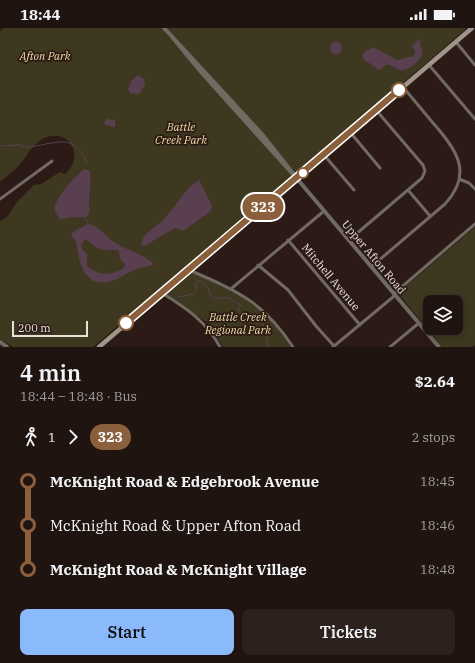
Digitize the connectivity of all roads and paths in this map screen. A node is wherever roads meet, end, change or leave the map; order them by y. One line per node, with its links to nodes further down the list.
1 (164, 28): 13 (street, Upper Afton Road)
2 (472, 28): 3 (main road)
3 (456, 42): 4 (main road); 5 (street)
4 (429, 65): 6 (main road); 8 (street)
5 (475, 65)
6 (403, 87): 7 (main road); 14 (street)
7 (376, 110): 9 (main road); 17 (street)
8 (475, 119)
9 (350, 132): 10 (main road); 12 (street)
10 (324, 155): 13 (main road); 16 (street)
11 (52, 161): 18 (street)
12 (380, 168)
13 (296, 178): 19 (street, Upper Afton Road); 26 (main road)
14 (459, 180): 15 (street); 20 (street)
15 (475, 189)
16 (354, 190)
17 (408, 190): 20 (street); 23 (street)
18 (0, 199)
19 (324, 211): 22 (street); 23 (street, Upper Afton Road)
20 (430, 216): 25 (street)
21 (475, 224): 29 (street)
22 (288, 240): 24 (street); 31 (street, Mitchell Avenue)
23 (349, 240): 25 (street, Upper Afton Road)
24 (258, 265): 27 (street); 39 (street)
25 (371, 267): 29 (street, Upper Afton Road)
26 (189, 270): 27 (street); 28 (main road)
27 (232, 288): 38 (street)
28 (162, 293): 32 (main road); 37 (street)
29 (395, 294): 30 (street, Upper Afton Road); 31 (street)
30 (419, 323): 40 (street); 41 (street, Upper Afton Road)
31 (360, 325): 39 (street)
32 (112, 335): 35 (main road); 36 (main road)
33 (0, 342): 34 (street)
34 (7, 347)
35 (96, 347)
36 (99, 347)
37 (220, 347)
38 (293, 347)
39 (334, 347)
40 (390, 347)
41 (439, 347)

